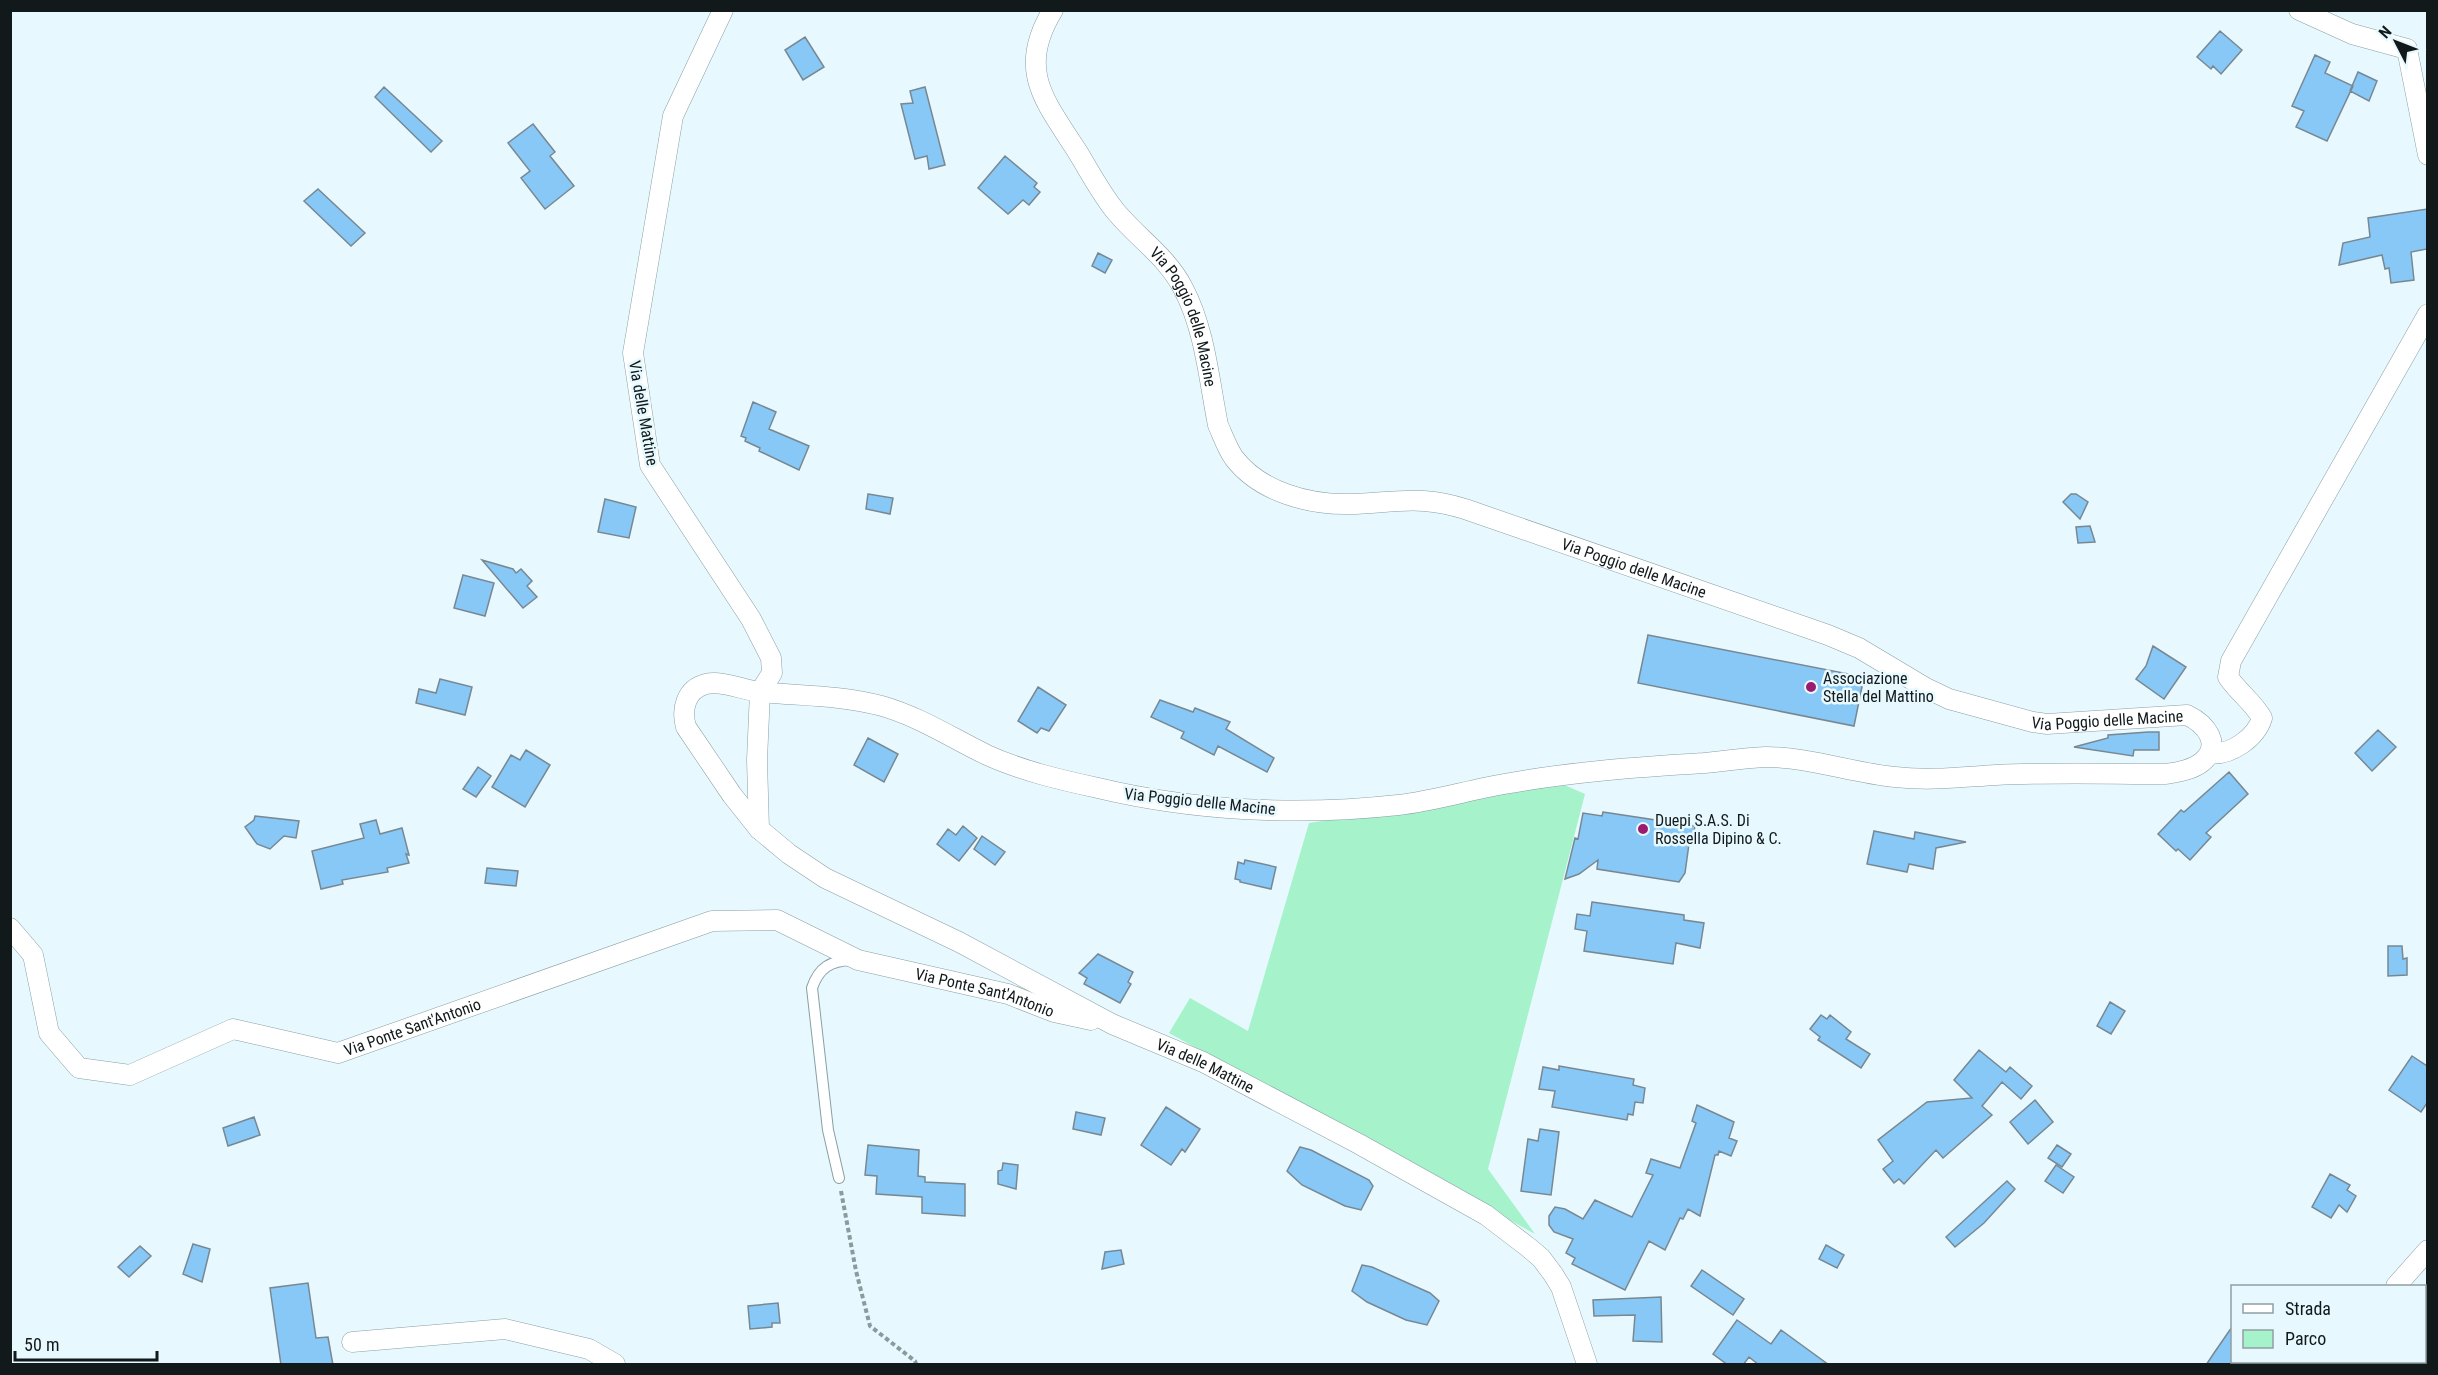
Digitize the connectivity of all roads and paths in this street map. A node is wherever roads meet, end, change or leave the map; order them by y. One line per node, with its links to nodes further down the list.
1 (723, 10): 6 (street, Via delle Mattine)
2 (1053, 10): 7 (street, Via Poggio delle Macine)
3 (2299, 10): 4 (street)
4 (2427, 155)
5 (2427, 315): 7 (street)
6 (757, 691): 7 (street, Via Poggio delle Macine); 8 (street, Via delle Mattine); 8 (street, Via delle Mattine)
7 (2210, 753)
8 (759, 829): 11 (street, Via delle Mattine)
9 (10, 928): 10 (street, Via Ponte Sant'Antonio)
10 (858, 960): 11 (street, Via Ponte Sant'Antonio); 12 (lane, Via Ponte Sant'Antonio)
11 (1112, 1024): 18 (street, Via delle Mattine)
12 (839, 1178): 17 (path)
13 (2427, 1250): 14 (street)
14 (2398, 1285)
15 (352, 1342): 16 (street)
16 (615, 1365)
17 (916, 1365)
18 (1587, 1365)

